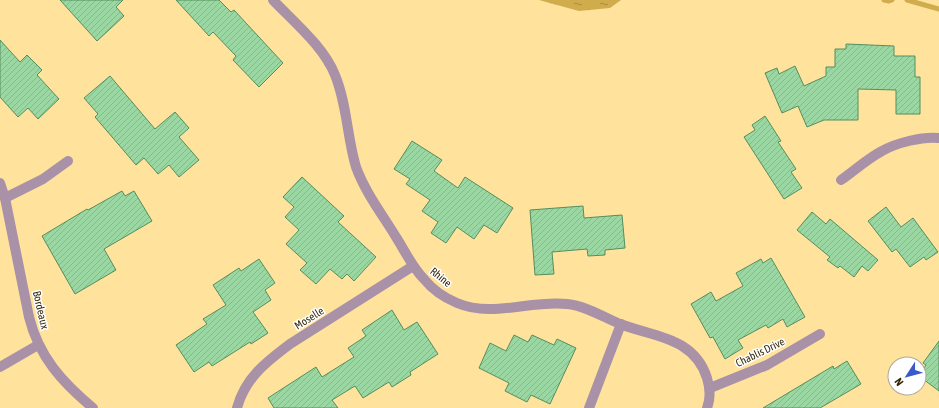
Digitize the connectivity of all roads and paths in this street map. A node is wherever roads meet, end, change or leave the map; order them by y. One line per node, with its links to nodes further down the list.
1 (273, 0): 7 (street, Rhine)
2 (939, 138): 4 (street)
3 (68, 161): 6 (street)
4 (841, 180)
5 (0, 183): 6 (street, Bordeaux)
6 (5, 198): 10 (street, Bordeaux)
7 (414, 266): 8 (street, Rhine); 14 (street, Moselle)
8 (622, 324): 12 (street, Rhine); 15 (street)
9 (820, 334): 12 (street, Chablis Drive)
10 (38, 345): 11 (street); 13 (street, Bordeaux)
11 (0, 367)
12 (710, 388): 16 (street, Rhine)
13 (93, 408)
14 (237, 408)
15 (589, 408)
16 (707, 408)

